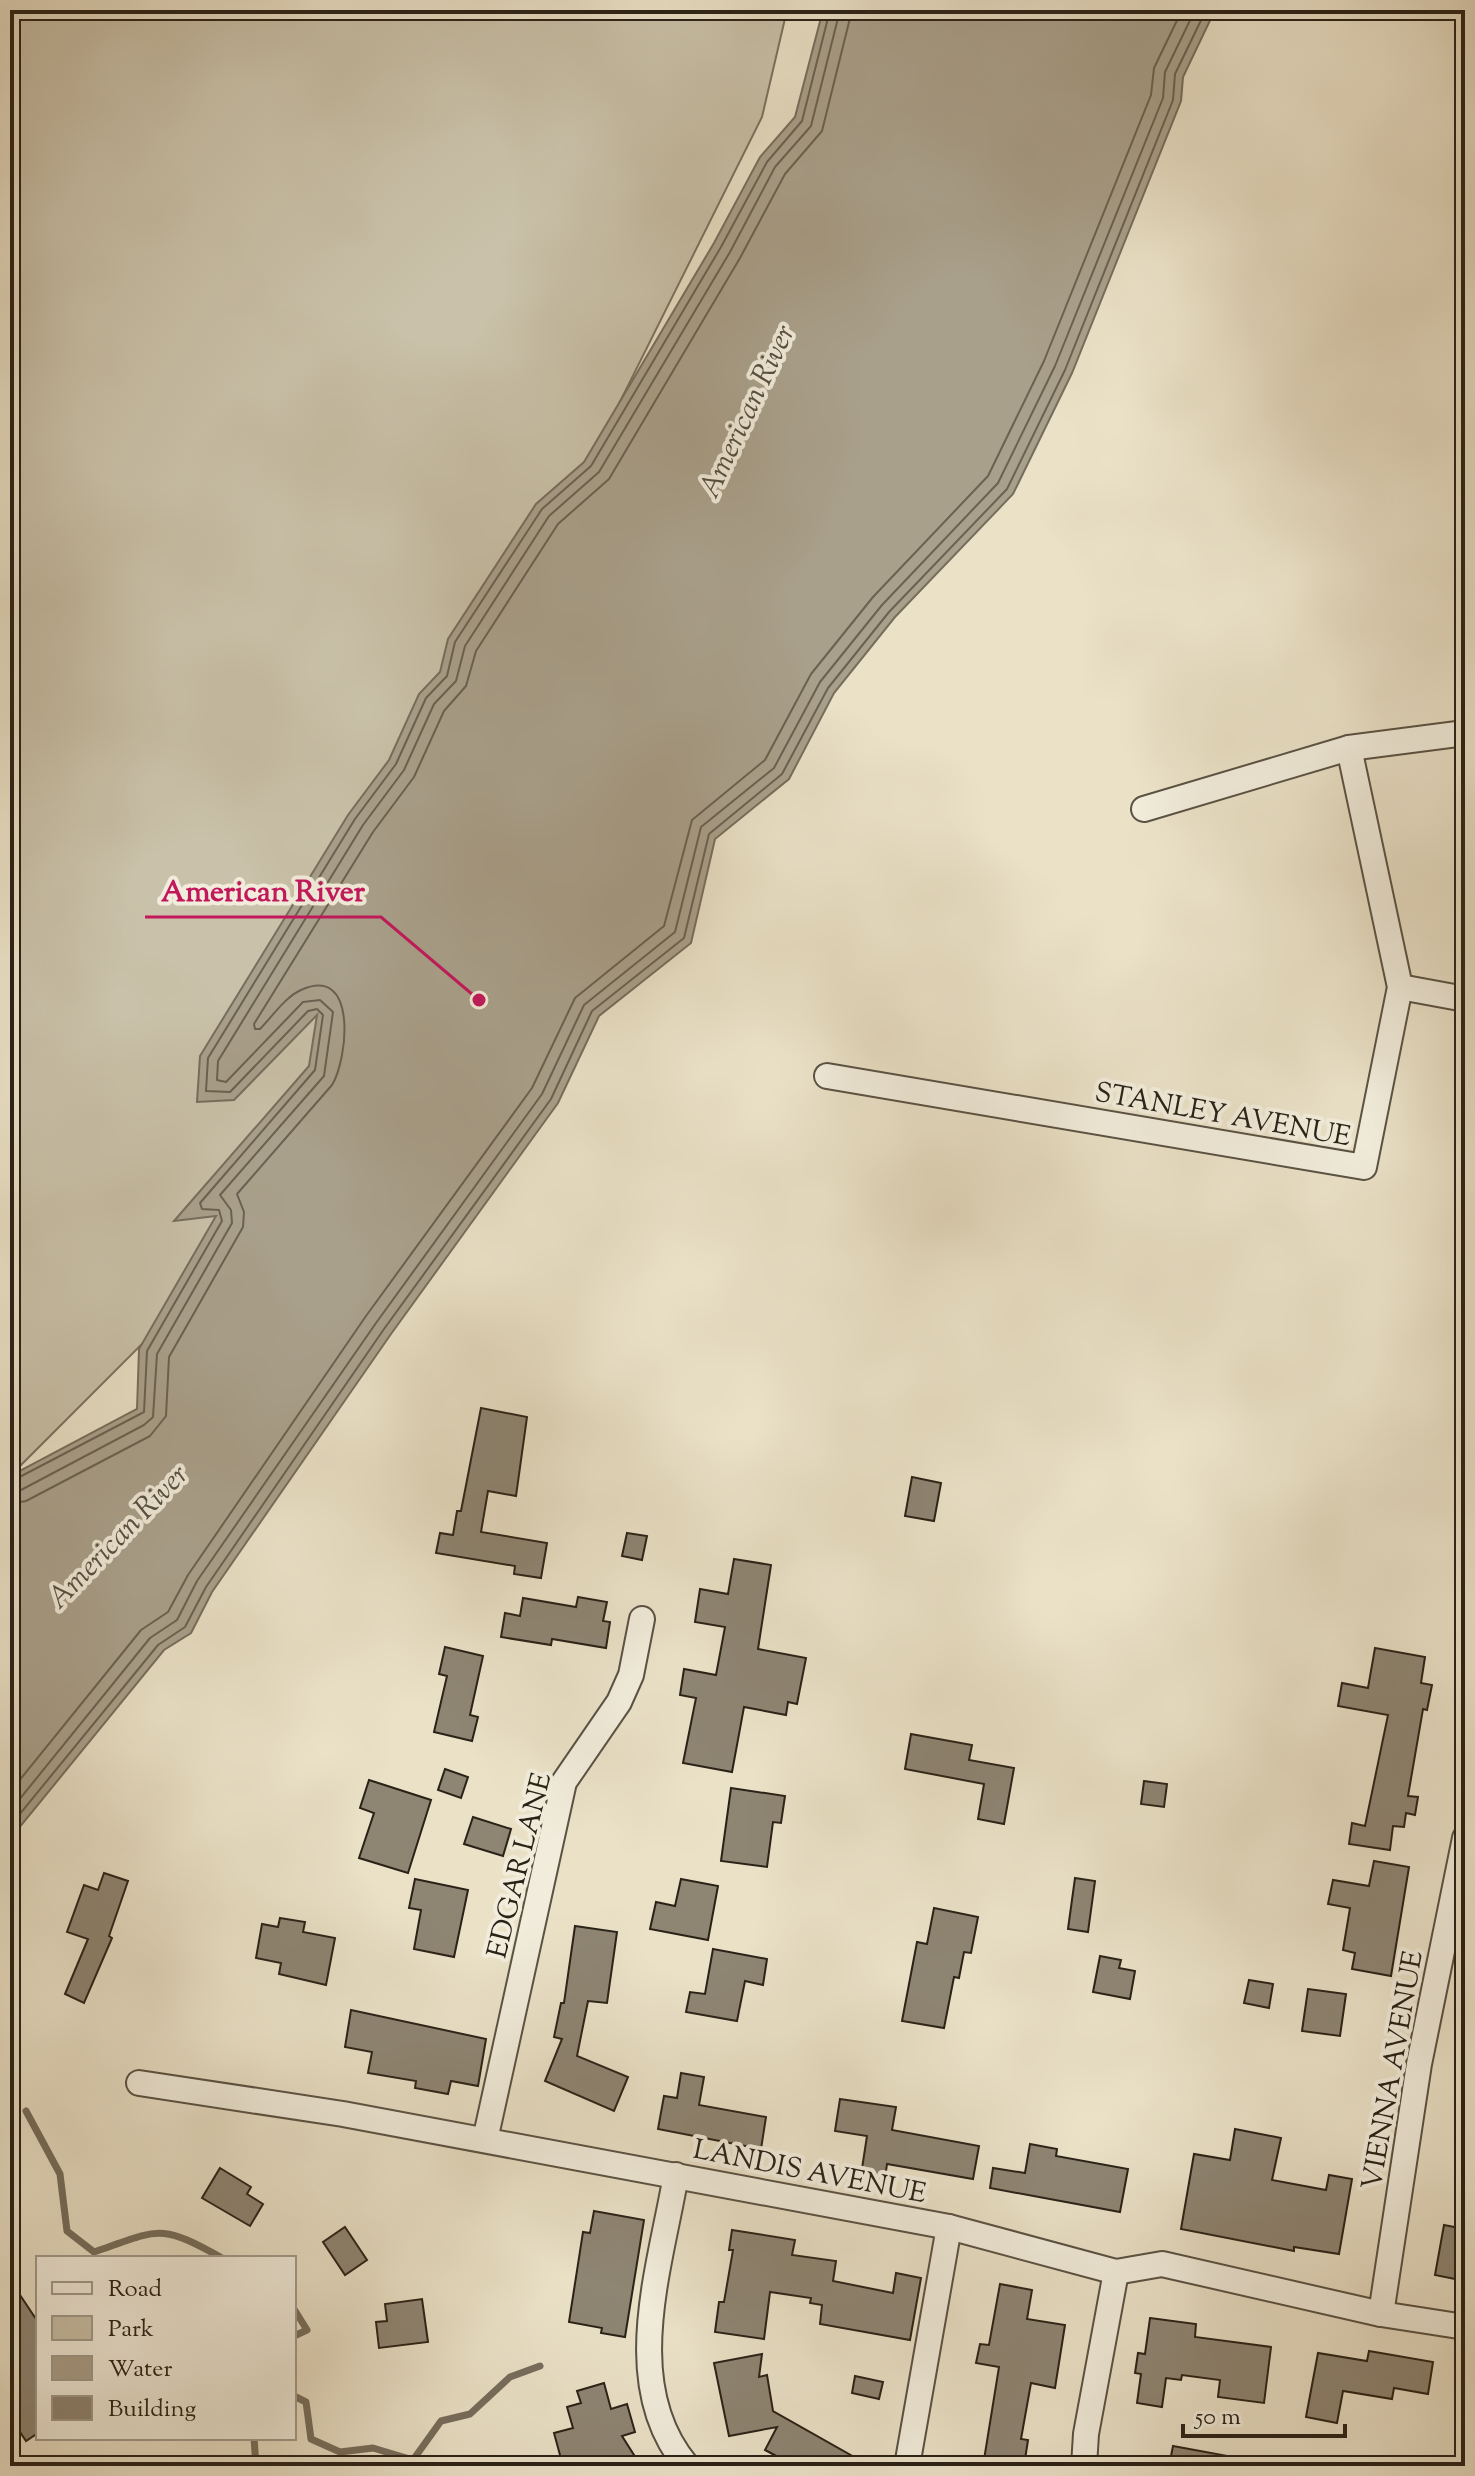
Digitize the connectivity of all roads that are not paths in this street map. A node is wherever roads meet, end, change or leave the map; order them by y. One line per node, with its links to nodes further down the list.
1 (1465, 733): 2 (street)
2 (1349, 748): 3 (street); 4 (street)
3 (1144, 809)
4 (1400, 987): 5 (street); 6 (street, STANLEY AVENUE)
5 (1465, 999)
6 (827, 1076)
7 (642, 1619): 10 (street, EDGAR LANE)
8 (1465, 1838): 14 (street, VIENNA AVENUE)
9 (139, 2083): 10 (street, LANDIS AVENUE)
10 (485, 2140): 11 (street, LANDIS AVENUE)
11 (676, 2175): 12 (street, LANDIS AVENUE); 16 (street)
12 (949, 2227): 13 (street, LANDIS AVENUE); 17 (street)
13 (1116, 2272): 14 (street, LANDIS AVENUE); 18 (street)
14 (1381, 2314): 15 (street, LANDIS AVENUE)
15 (1465, 2327)
16 (687, 2466)
17 (907, 2466)
18 (1084, 2466)

